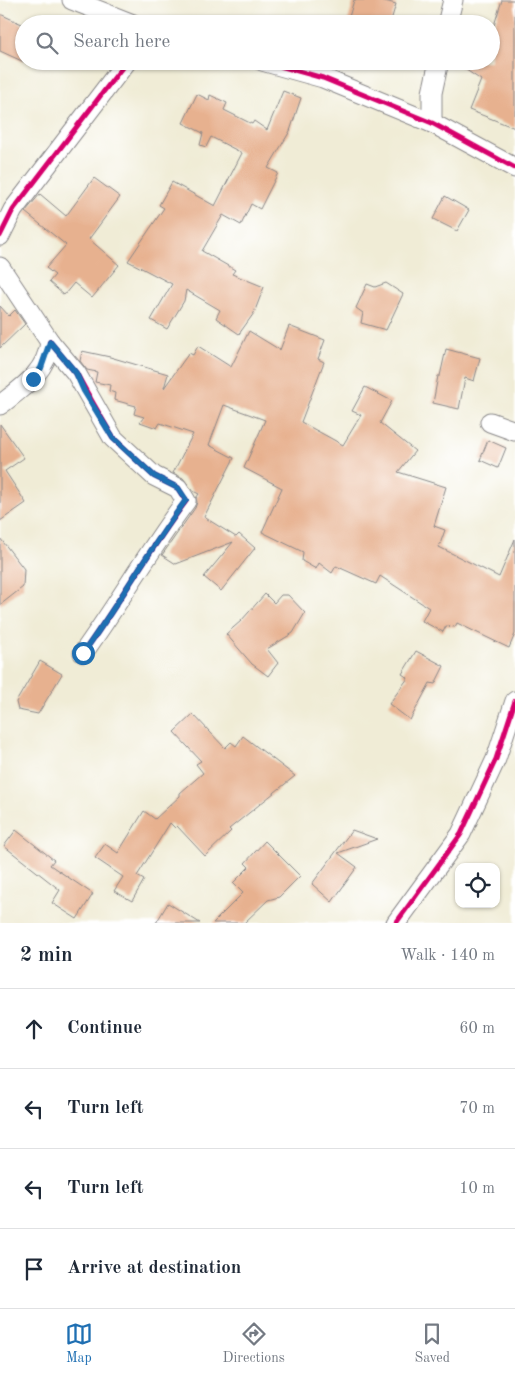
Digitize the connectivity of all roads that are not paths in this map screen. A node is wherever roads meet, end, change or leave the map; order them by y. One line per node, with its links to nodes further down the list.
1 (72, 0): 3 (street)
2 (453, 0): 4 (street)
3 (110, 15)
4 (449, 15)
5 (120, 70): 10 (street)
6 (295, 70): 8 (street)
7 (437, 70): 8 (street)
8 (432, 123): 9 (street)
9 (515, 168)
10 (6, 209): 11 (street)
11 (0, 236)
12 (0, 267): 13 (street)
13 (50, 342): 14 (street); 17 (street)
14 (0, 405)
15 (490, 422): 16 (street)
16 (515, 431)
17 (83, 653)
18 (515, 701): 19 (street)
19 (396, 923)

